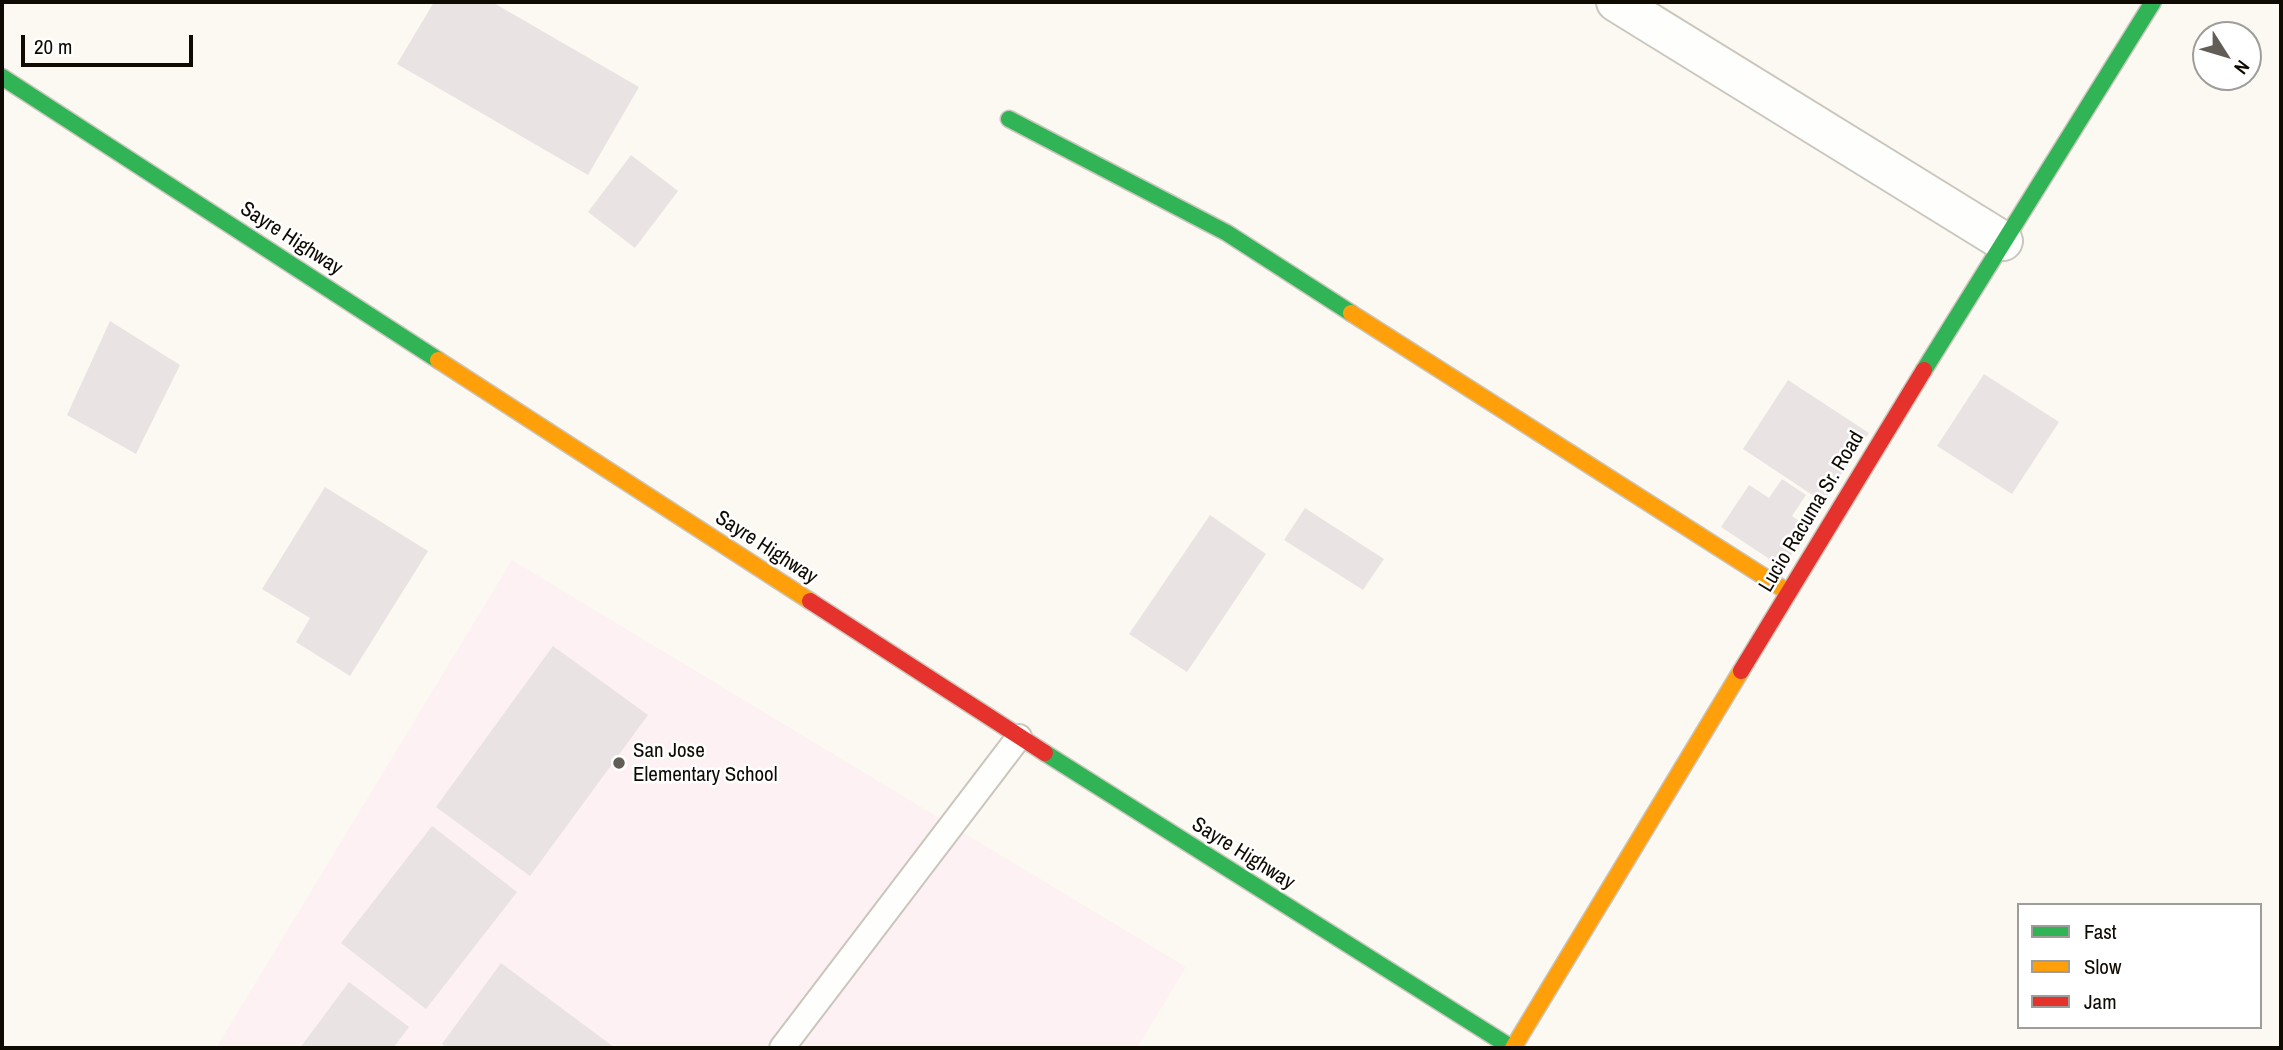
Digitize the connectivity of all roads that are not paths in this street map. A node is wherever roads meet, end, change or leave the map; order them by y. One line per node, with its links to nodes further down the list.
1 (1616, 2): 5 (street)
2 (2153, 2): 5 (main road, Lucio Racuma Sr. Road)
3 (2, 77): 7 (main road, Sayre Highway)
4 (1009, 120): 6 (main road)
5 (2003, 241): 6 (main road, Lucio Racuma Sr. Road)
6 (1788, 592): 9 (main road, Lucio Racuma Sr. Road)
7 (1019, 737): 8 (lane); 9 (main road, Sayre Highway)
8 (782, 1048)
9 (1513, 1048)

